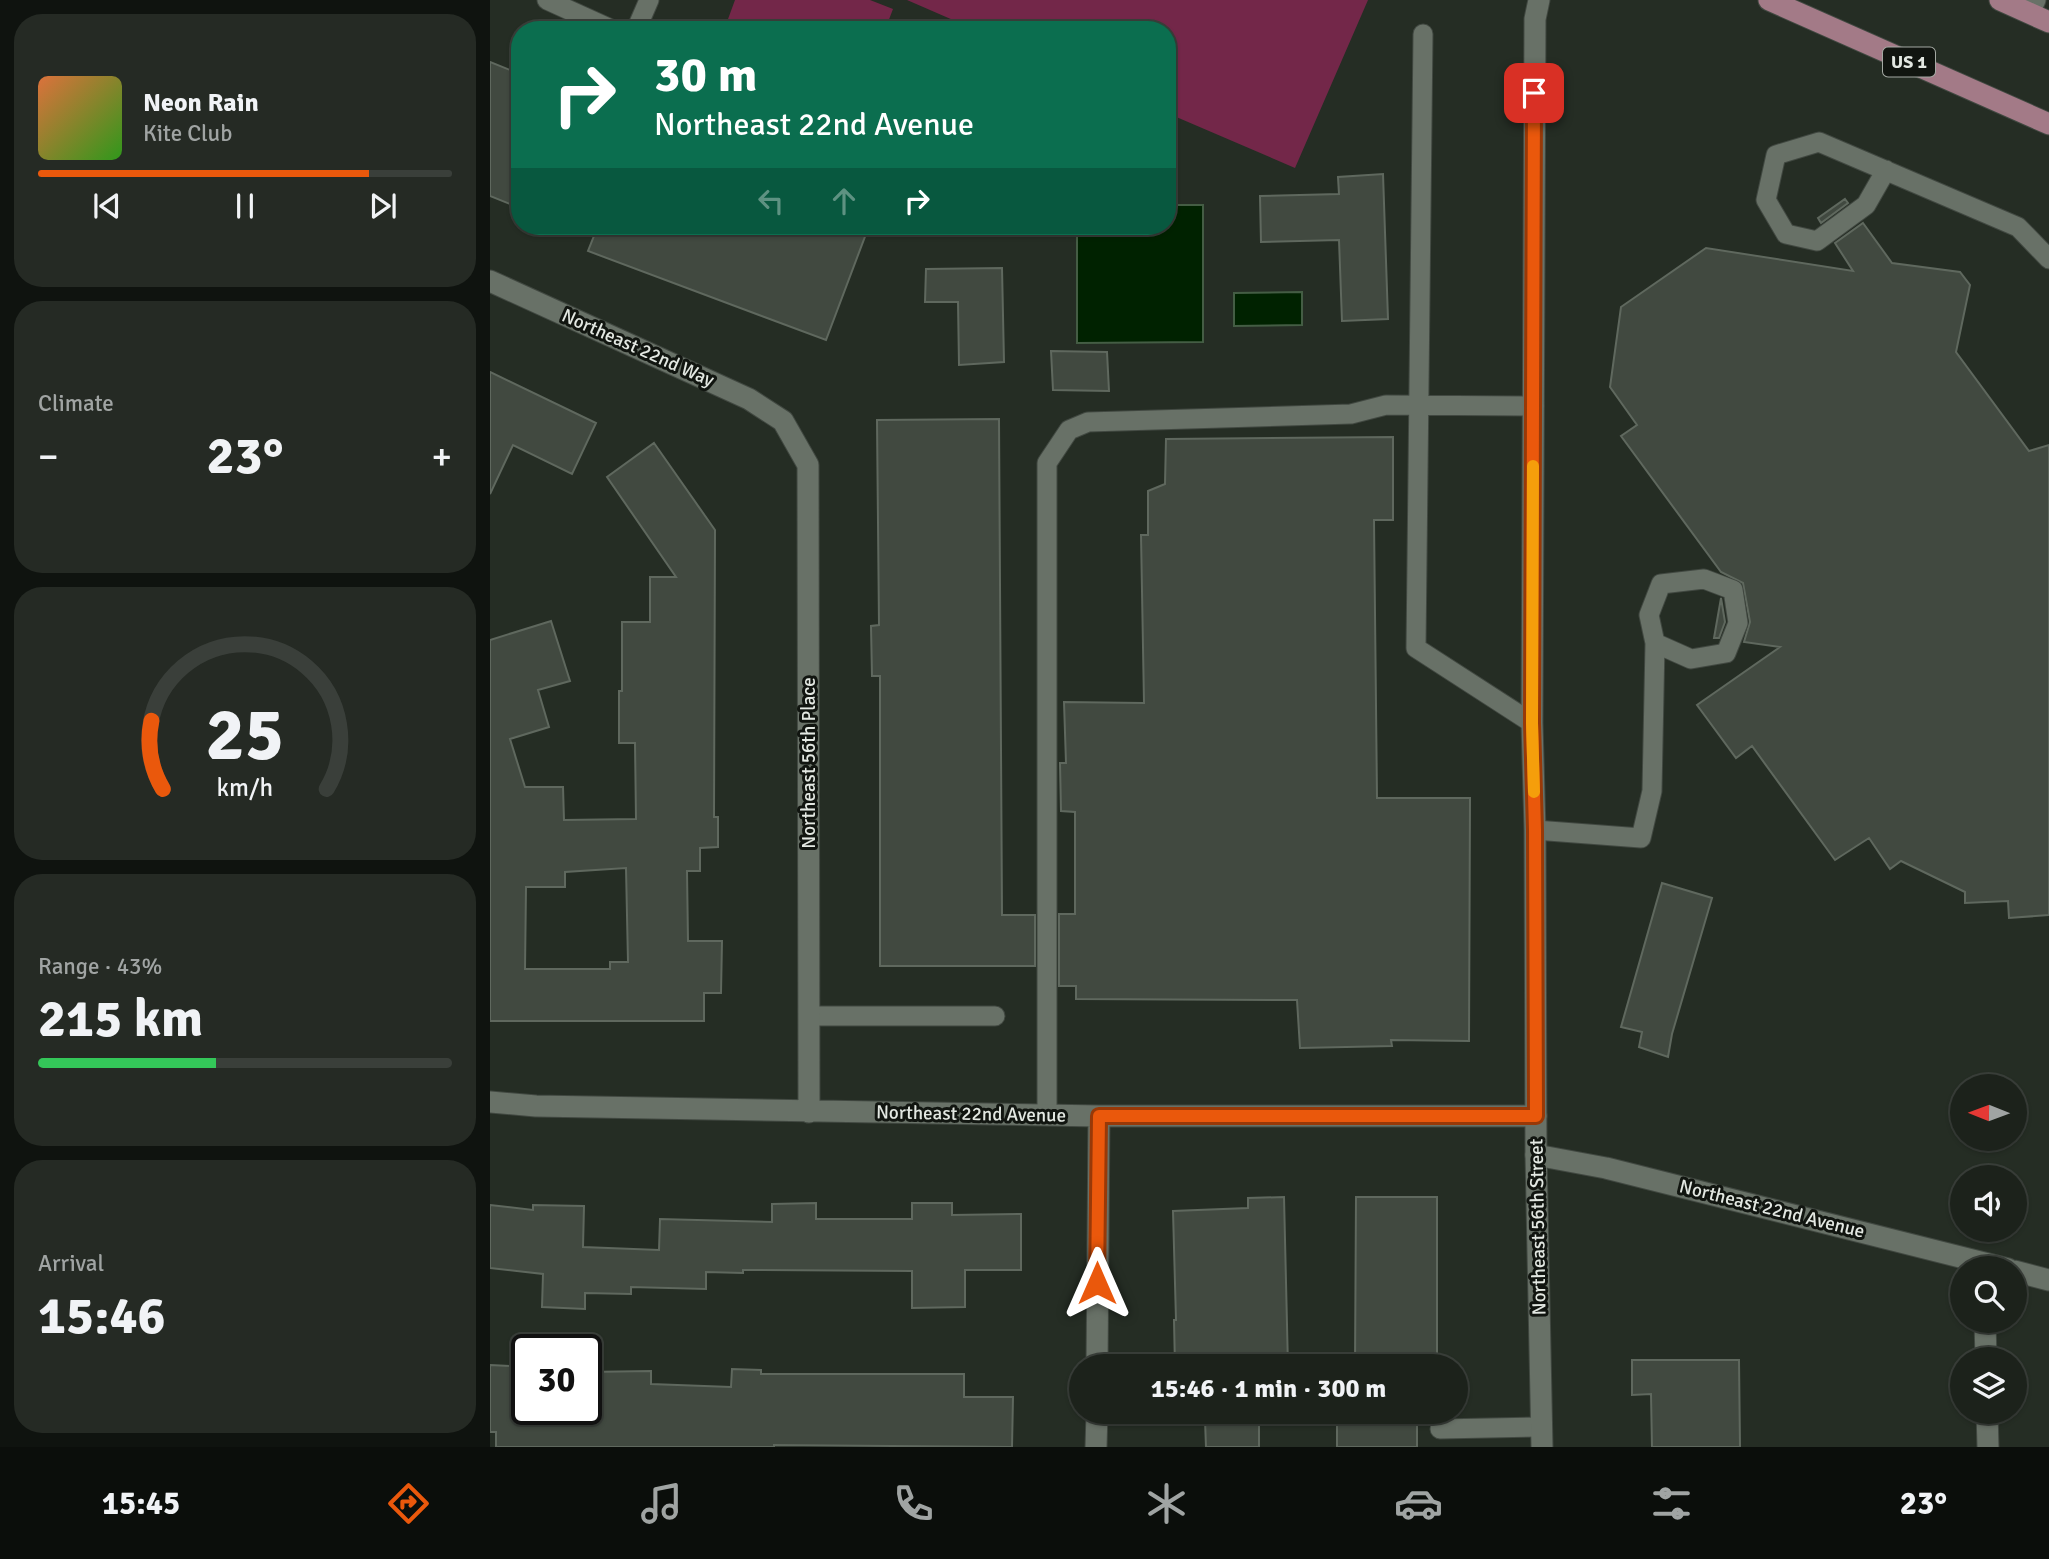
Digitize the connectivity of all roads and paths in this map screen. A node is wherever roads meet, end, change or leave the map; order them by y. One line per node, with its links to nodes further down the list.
1 (547, 0): 7 (lane)
2 (649, 0): 8 (lane)
3 (1539, 0): 15 (street, Northeast 56th Street)
4 (1769, 0): 10 (main road, US 1)
5 (2000, 0): 6 (main road)
6 (2038, 12)
7 (593, 21)
8 (640, 21)
9 (1423, 34): 14 (lane)
10 (2049, 124)
11 (1886, 170): 11 (lane); 12 (lane)
12 (2049, 259)
13 (490, 281): 16 (street, Northeast 22nd Way)
14 (1417, 404): 15 (lane); 18 (lane); 24 (lane)
15 (1534, 406): 18 (street, Northeast 56th Street)
16 (783, 421): 20 (street, Northeast 56th Place)
17 (1655, 643): 17 (lane); 19 (lane)
18 (1532, 723): 19 (street, Northeast 56th Street)
19 (1535, 830): 26 (street, Northeast 56th Street)
20 (809, 1016): 21 (lane); 23 (street, Northeast 56th Place)
21 (995, 1016)
22 (490, 1102): 23 (street, Northeast 22nd Avenue)
23 (808, 1112): 24 (street, Northeast 22nd Avenue)
24 (1047, 1115): 25 (street, Northeast 22nd Avenue)
25 (1099, 1116): 26 (street, Northeast 22nd Avenue); 31 (street)
26 (1536, 1116): 27 (street, Northeast 56th Street)
27 (1536, 1155): 28 (street, Northeast 22nd Avenue); 35 (street, Northeast 56th Street)
28 (1950, 1257)
29 (2027, 1274): 30 (street)
30 (2049, 1280)
31 (1097, 1354)
32 (1097, 1424): 36 (street)
33 (1987, 1424): 37 (street)
34 (1440, 1429): 35 (lane)
35 (1542, 1437)
36 (1096, 1447)
37 (1987, 1447)

